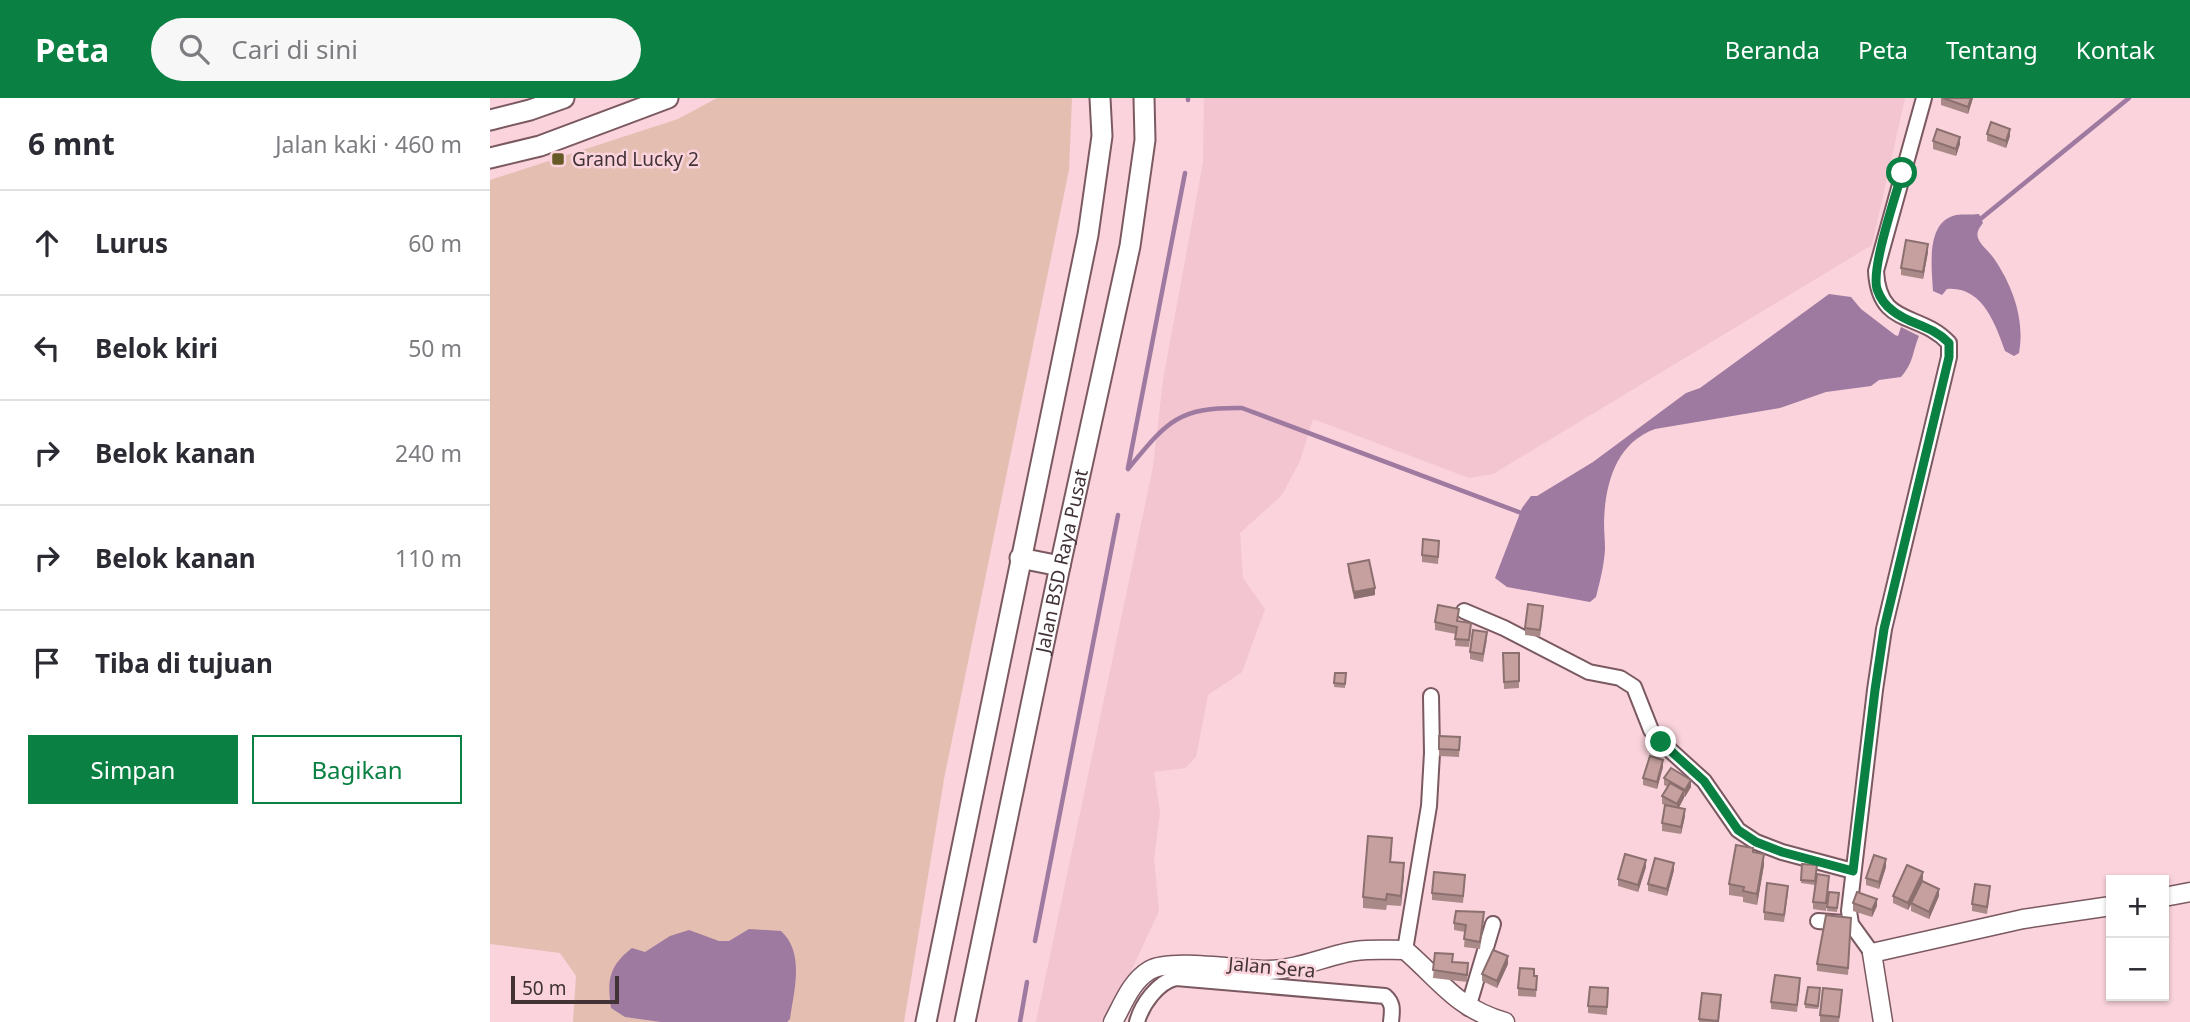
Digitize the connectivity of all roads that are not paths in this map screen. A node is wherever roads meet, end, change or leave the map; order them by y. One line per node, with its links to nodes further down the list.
1 (564, 98): 6 (main road)
2 (668, 98): 7 (main road)
3 (1100, 98): 8 (main road)
4 (1144, 98): 9 (main road, Jalan BSD Raya Pusat)
5 (1923, 98): 12 (street)
6 (490, 120)
7 (490, 158)
8 (1020, 558): 9 (main road); 22 (main road)
9 (1060, 566): 23 (main road, Jalan BSD Raya Pusat)
10 (1464, 611): 12 (street)
11 (1431, 696): 19 (street)
12 (1853, 871): 18 (street)
13 (2190, 892): 14 (street)
14 (2169, 896)
15 (2106, 907): 20 (street)
16 (1818, 921): 18 (street)
17 (1493, 924): 21 (street)
18 (1851, 924): 20 (street)
19 (1405, 950): 21 (street); 24 (street)
20 (1872, 953): 28 (street)
21 (1468, 1007): 27 (street)
22 (926, 1022)
23 (965, 1022)
24 (1113, 1022)
25 (1137, 1022): 26 (street, Jalan Sera)
26 (1391, 1022)
27 (1505, 1022)
28 (1883, 1022)

